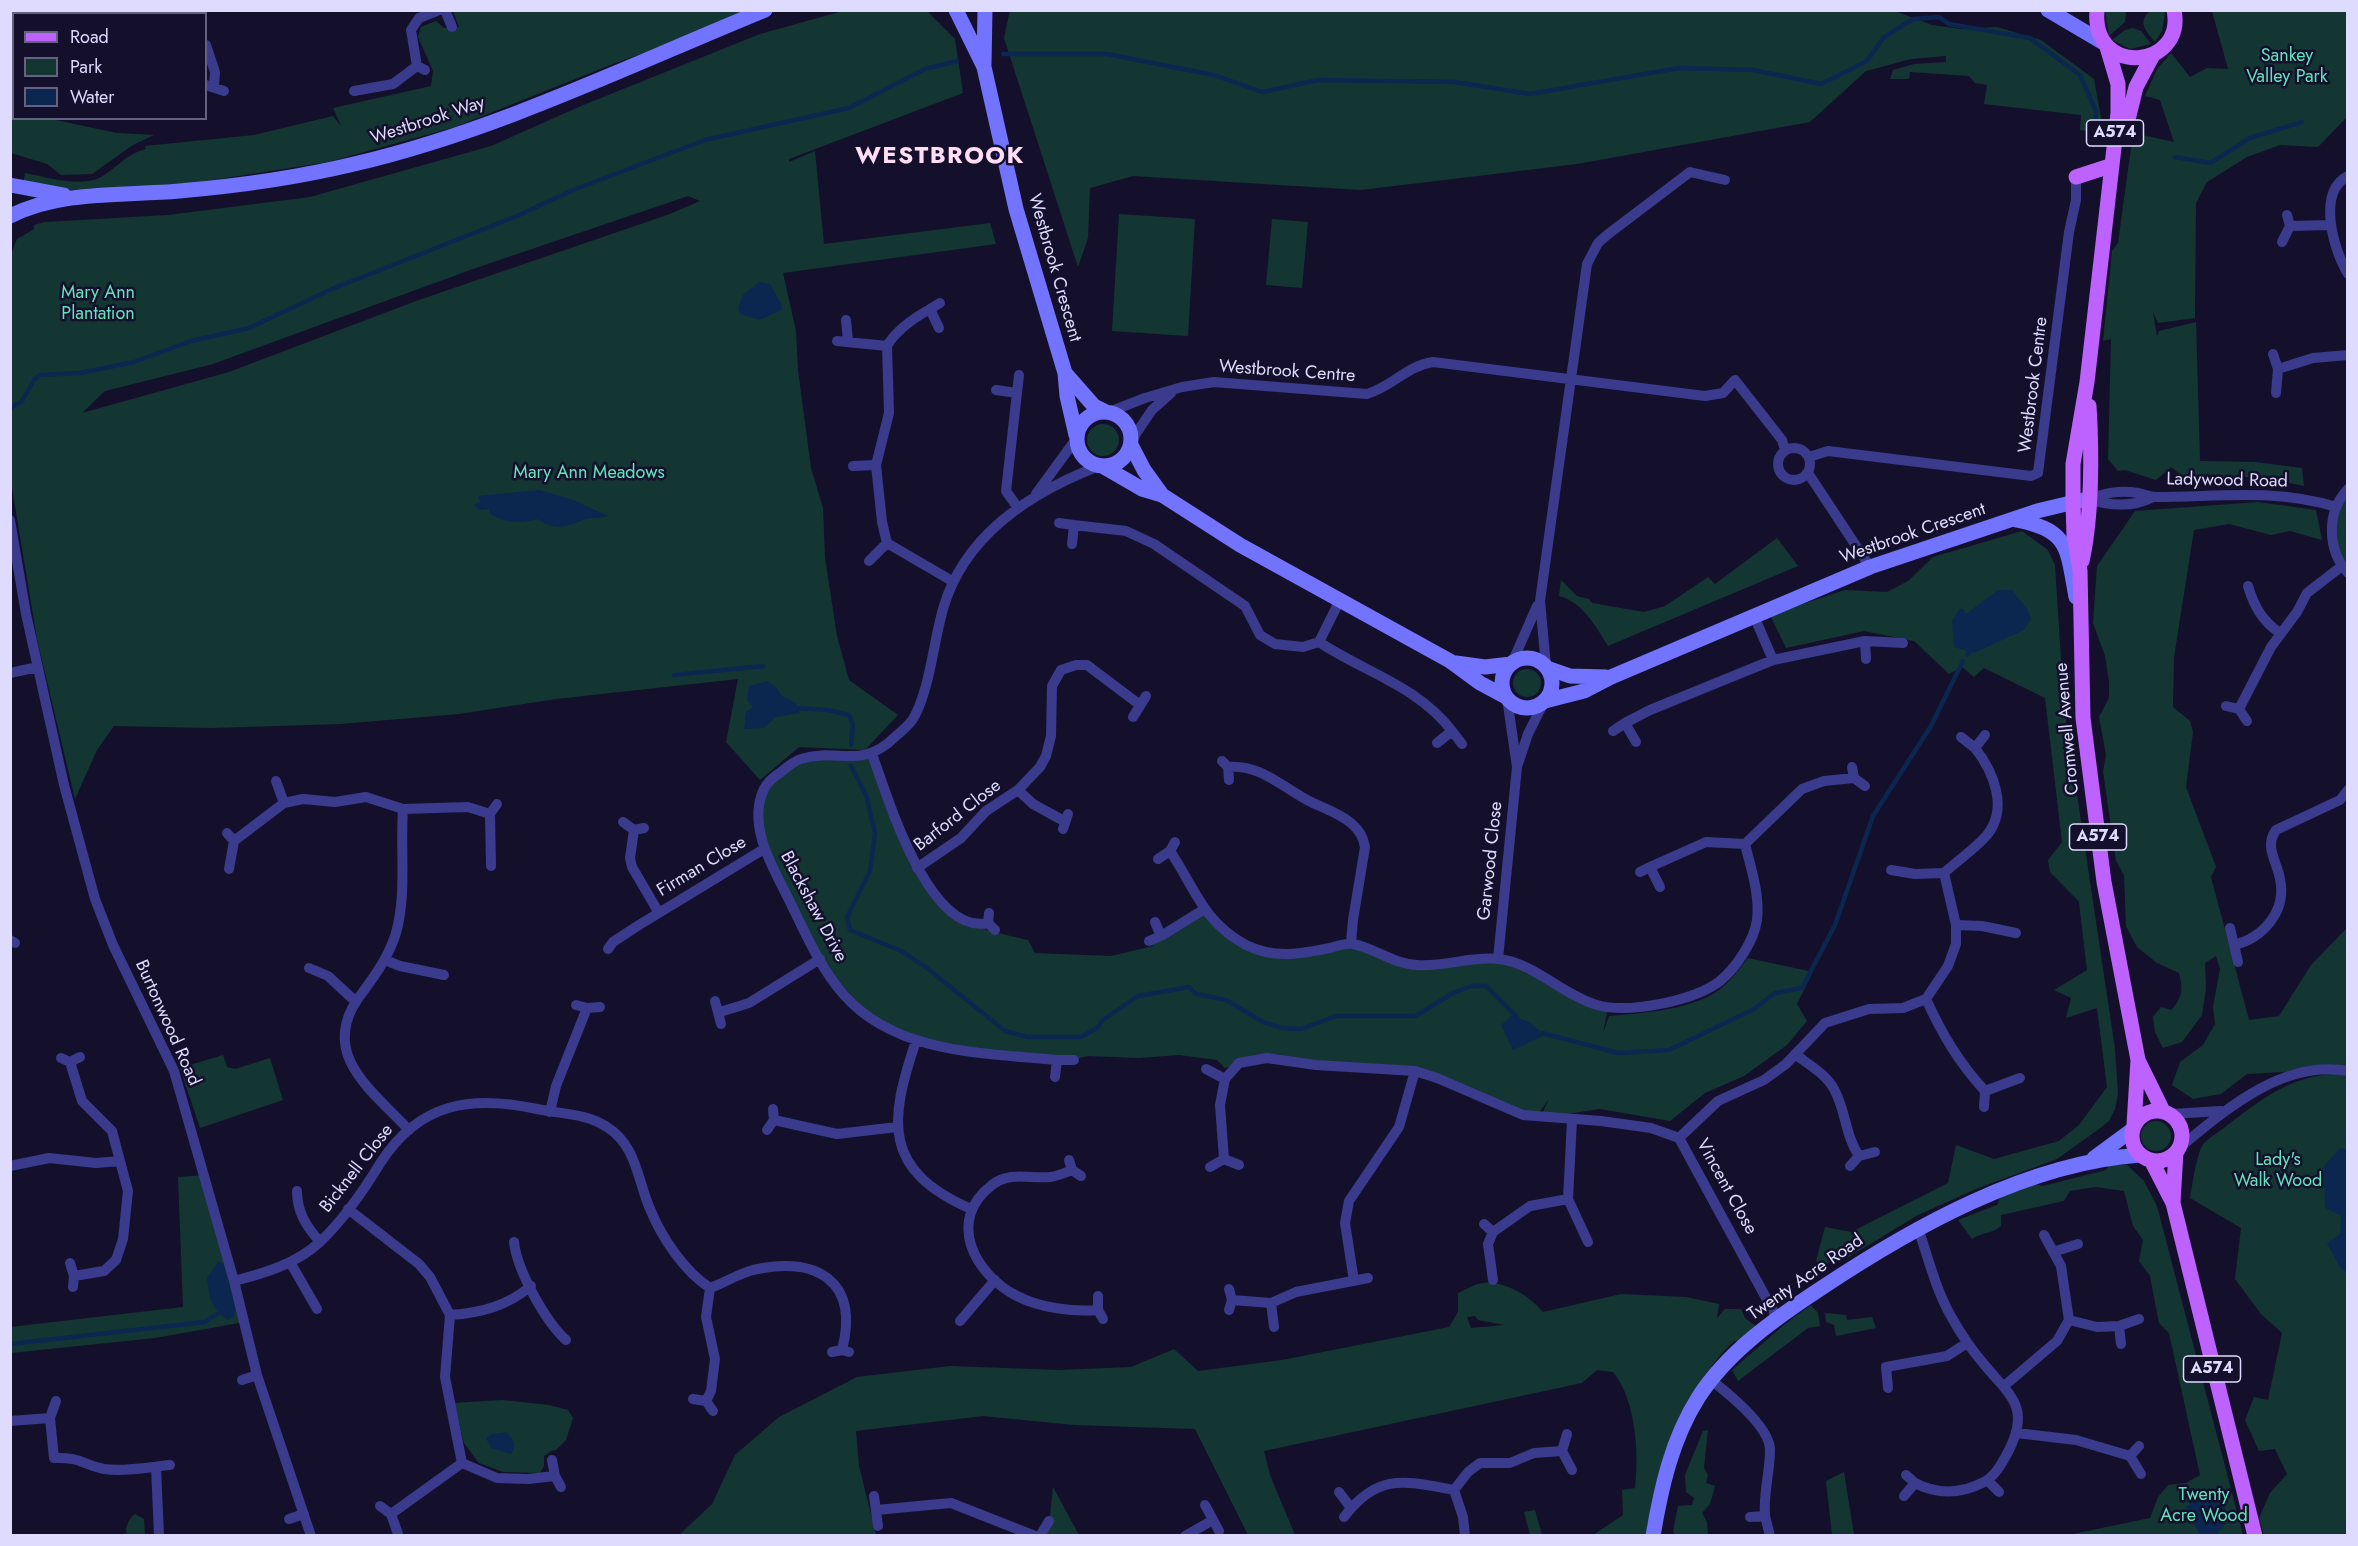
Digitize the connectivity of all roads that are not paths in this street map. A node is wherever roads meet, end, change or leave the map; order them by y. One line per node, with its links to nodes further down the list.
1 (439, 10): 15 (street)
2 (445, 10): 9 (street)
3 (765, 10): 21 (street, Westbrook Way)
4 (956, 10): 13 (street, Westbrook Crescent)
5 (986, 10): 13 (street, Westbrook Crescent)
6 (2048, 10): 10 (street)
7 (2097, 10): 10 (main road, A574)
8 (2174, 10): 12 (main road, A574)
9 (452, 27)
10 (2106, 45): 12 (main road); 16 (main road, Cromwell Avenue / A574)
11 (207, 48): 14 (street)
12 (2154, 55): 25 (main road, Cromwell Avenue / A574)
13 (984, 67): 33 (street, Westbrook Crescent)
14 (214, 87)
15 (354, 91)
16 (2110, 166): 18 (main road); 25 (main road, Cromwell Avenue / A574)
17 (2348, 176): 23 (street)
18 (2076, 177): 44 (street, Westbrook Centre)
19 (1725, 180): 35 (street)
20 (10, 185): 21 (street, Westbrook Way)
21 (85, 197): 22 (street, Westbrook Way)
22 (10, 216)
23 (2331, 225): 24 (street); 26 (street)
24 (2282, 242)
25 (2104, 248): 52 (main road, Cromwell Avenue / A574)
26 (2348, 274)
27 (846, 320): 29 (street)
28 (939, 328): 29 (street)
29 (887, 346): 45 (street)
30 (2273, 354): 32 (street)
31 (2348, 355): 32 (street)
32 (2278, 369): 39 (street)
33 (1065, 373): 40 (street, Westbrook Crescent); 41 (street, Westbrook Crescent)
34 (1019, 375): 38 (street)
35 (1569, 379): 37 (street, Westbrook Centre); 43 (street, Westbrook Centre); 66 (street)
36 (996, 390): 38 (street)
37 (1173, 390): 40 (street, Westbrook Centre); 42 (street)
38 (1017, 393): 54 (street)
39 (2276, 393)
40 (1107, 412): 41 (street); 42 (street)
41 (1076, 437): 47 (street); 51 (street)
42 (1131, 443): 47 (street); 50 (street)
43 (1785, 450): 44 (street); 48 (street)
44 (1809, 457): 48 (street)
45 (876, 465): 46 (street); 59 (street)
46 (854, 466)
47 (1101, 467): 50 (street); 51 (street)
48 (1808, 473): 62 (street)
49 (2348, 489): 53 (street)
50 (1162, 495): 67 (street)
51 (1034, 496): 54 (street)
52 (2080, 501): 53 (street, Ladywood Road); 55 (street, Westbrook Crescent); 68 (main road, Cromwell Avenue / A574)
53 (2336, 507): 63 (street)
54 (1018, 508): 64 (street)
55 (2013, 519): 62 (street, Westbrook Crescent); 68 (street)
56 (10, 520): 78 (street, Burtonwood Road)
57 (1059, 523): 58 (street)
58 (1074, 525): 60 (street); 72 (street)
59 (887, 543): 61 (street); 64 (street)
60 (1072, 544)
61 (868, 561)
62 (1870, 567): 69 (street, Westbrook Crescent)
63 (2344, 570): 70 (street)
64 (952, 581): 97 (street)
65 (2248, 586): 70 (street)
66 (1540, 601): 77 (street); 79 (street)
67 (1339, 602): 72 (street); 76 (street)
68 (2079, 612): 146 (main road, Cromwell Avenue / A574)
69 (1754, 616): 74 (street); 81 (street, Westbrook Crescent)
70 (2280, 633): 85 (street)
71 (1865, 641): 73 (street); 74 (street); 75 (street)
72 (1319, 642): 89 (street)
73 (1904, 643)
74 (1773, 660): 88 (street)
75 (1866, 660)
76 (1450, 661): 77 (street); 82 (street)
77 (1512, 664): 79 (street); 82 (street)
78 (38, 667): 80 (street); 195 (street, Burtonwood Road)
79 (1547, 667): 81 (street, Westbrook Crescent); 83 (street)
80 (10, 673)
81 (1611, 677): 83 (street, Westbrook Crescent)
82 (1506, 697): 83 (street); 98 (street, Garwood Close)
83 (1545, 702): 98 (street, Garwood Close)
84 (2226, 706): 85 (street)
85 (2239, 709): 87 (street)
86 (1133, 717): 102 (street, Barford Close)
87 (2247, 721)
88 (1625, 723): 90 (street); 93 (street)
89 (1452, 731): 94 (street); 95 (street)
90 (1613, 732)
91 (1985, 735): 96 (street)
92 (1962, 736): 96 (street)
93 (1636, 741)
94 (1437, 743)
95 (1462, 744)
96 (1975, 748): 117 (street)
97 (872, 754): 109 (street, Blackshaw Drive); 113 (street, Barford Close)
98 (1517, 767): 132 (street, Garwood Close)
99 (1229, 780): 128 (street)
100 (276, 781): 104 (street)
101 (1865, 786): 108 (street)
102 (1018, 790): 107 (street, Barford Close); 113 (street, Barford Close)
103 (2347, 794): 129 (street)
104 (284, 803): 105 (street); 114 (street)
105 (403, 809): 111 (street); 133 (street)
106 (623, 822): 120 (street, Firman Close)
107 (1065, 822)
108 (1745, 844): 112 (street); 132 (street)
109 (764, 849): 120 (street, Firman Close); 131 (street, Blackshaw Drive)
110 (1158, 859): 119 (street)
111 (491, 866)
112 (1650, 867): 116 (street); 118 (street)
113 (917, 868): 121 (street, Barford Close)
114 (229, 869)
115 (1891, 870): 117 (street)
116 (1640, 872)
117 (1944, 873): 123 (street)
118 (1660, 887)
119 (1203, 910): 126 (street); 128 (street)
120 (659, 913): 130 (street, Firman Close)
121 (990, 922)
122 (1155, 922): 126 (street)
123 (1956, 925): 125 (street); 137 (street)
124 (2230, 928): 129 (street)
125 (2016, 933)
126 (1161, 936): 127 (street)
127 (1149, 941)
128 (1351, 944): 132 (street)
129 (2234, 945): 134 (street)
130 (608, 950)
131 (820, 959): 140 (street); 141 (street, Blackshaw Drive)
132 (1498, 959)
133 (385, 960): 136 (street); 138 (street)
134 (2238, 962)
135 (309, 968): 138 (street)
136 (446, 975)
137 (1926, 999): 142 (street); 153 (street)
138 (356, 1002): 161 (street)
139 (600, 1007): 156 (street)
140 (721, 1024)
141 (916, 1041): 144 (street, Blackshaw Drive); 159 (street)
142 (1796, 1054): 163 (street); 166 (street)
143 (70, 1059): 169 (street)
144 (1056, 1059): 145 (street, Blackshaw Drive); 150 (street)
145 (1074, 1060)
146 (2138, 1060): 157 (main road, Cromwell Avenue / A574); 160 (main road, Cromwell Avenue / A574)
147 (1206, 1069): 152 (street)
148 (1415, 1071): 152 (street, Vincent Close); 158 (street, Vincent Close); 196 (street)
149 (2348, 1071): 155 (street)
150 (1055, 1077)
151 (2021, 1077): 153 (street)
152 (1225, 1079): 168 (street)
153 (1985, 1091): 154 (street)
154 (1984, 1107)
155 (2224, 1110): 157 (street); 164 (street)
156 (550, 1112): 161 (street, Bicknell Close); 198 (street, Bicknell Close)
157 (2167, 1113): 160 (main road); 164 (main road, A574)
158 (1572, 1120): 163 (street, Vincent Close); 177 (street)
159 (897, 1127): 162 (street); 180 (street)
160 (2133, 1127): 167 (main road, A574); 170 (street, Twenty Acre Road)
161 (409, 1130): 179 (street, Bicknell Close)
162 (767, 1130)
163 (1679, 1138): 204 (street, Vincent Close)
164 (2177, 1150): 167 (main road); 178 (main road, A574)
165 (1875, 1152): 166 (street)
166 (1859, 1156): 173 (street)
167 (2146, 1157): 170 (street, Twenty Acre Road); 178 (main road, A574)
168 (1224, 1159): 171 (street); 174 (street)
169 (120, 1161): 172 (street); 191 (street)
170 (2089, 1161): 182 (street, Twenty Acre Road)
171 (1239, 1165)
172 (10, 1166)
173 (1850, 1166)
174 (1210, 1167)
175 (1074, 1168): 180 (street)
176 (297, 1191): 185 (street)
177 (1568, 1199): 183 (street); 187 (street)
178 (2173, 1203): 265 (main road, A574)
179 (348, 1209): 185 (street, Bicknell Close); 203 (street)
180 (971, 1209): 193 (street)
181 (1484, 1224): 183 (street)
182 (1918, 1228): 204 (street, Twenty Acre Road); 211 (street)
183 (1493, 1232): 194 (street)
184 (2044, 1235): 189 (street)
185 (320, 1242): 190 (street, Bicknell Close)
186 (514, 1242): 197 (street)
187 (1588, 1242)
188 (2078, 1244): 189 (street)
189 (2053, 1252): 206 (street)
190 (290, 1262): 195 (street, Bicknell Close); 202 (street)
191 (70, 1263)
192 (1368, 1278): 196 (street)
193 (995, 1280): 199 (street); 207 (street)
194 (1493, 1280)
195 (234, 1281): 214 (street, Burtonwood Road)
196 (1354, 1281): 201 (street)
197 (531, 1286): 203 (street); 210 (street)
198 (710, 1288): 213 (street); 221 (street)
199 (1098, 1296)
200 (1230, 1300): 201 (street)
201 (1271, 1303): 209 (street)
202 (317, 1309)
203 (450, 1315): 231 (street)
204 (1777, 1318): 216 (street, Twenty Acre Road)
205 (2139, 1319): 208 (street)
206 (2068, 1320): 208 (street); 217 (street)
207 (960, 1321)
208 (2119, 1326): 212 (street)
209 (1274, 1327)
210 (566, 1340)
211 (1967, 1343): 217 (street); 218 (street)
212 (2121, 1344)
213 (841, 1351)
214 (257, 1375): 215 (street); 247 (street, Burtonwood Road)
215 (242, 1380)
216 (1711, 1380): 249 (street); 263 (street, Twenty Acre Road)
217 (2004, 1386): 225 (street)
218 (1888, 1388)
219 (693, 1400): 221 (street)
220 (56, 1401): 223 (street)
221 (706, 1401): 222 (street)
222 (713, 1411)
223 (50, 1418): 224 (street); 233 (street)
224 (10, 1421)
225 (2017, 1433): 229 (street); 237 (street)
226 (1567, 1434): 228 (street)
227 (2139, 1446): 229 (street)
228 (1562, 1451): 234 (street); 239 (street)
229 (2130, 1456): 235 (street)
230 (552, 1460): 236 (street)
231 (462, 1463): 236 (street); 248 (street)
232 (170, 1465): 233 (street)
233 (156, 1467): 257 (street)
234 (1572, 1470)
235 (2141, 1474)
236 (555, 1476): 238 (street)
237 (1988, 1480): 241 (street); 242 (street)
238 (561, 1487)
239 (1454, 1490): 240 (street); 262 (street)
240 (1339, 1492)
241 (1999, 1492)
242 (1904, 1496)
243 (874, 1497): 246 (street)
244 (1205, 1505): 252 (street)
245 (380, 1506): 248 (street)
246 (876, 1510): 254 (street); 259 (street)
247 (304, 1514): 251 (street); 258 (street, Burtonwood Road)
248 (391, 1514): 256 (street)
249 (1765, 1516): 250 (street); 264 (street)
250 (1750, 1517)
251 (289, 1519)
252 (1213, 1520): 255 (street); 261 (street)
253 (1049, 1521): 260 (street)
254 (879, 1526)
255 (1219, 1531)
256 (398, 1534)
257 (159, 1536)
258 (311, 1536)
259 (1035, 1536)
260 (1040, 1536)
261 (1185, 1536)
262 (1465, 1536)
263 (1653, 1536)
264 (1770, 1536)
265 (2255, 1536)

